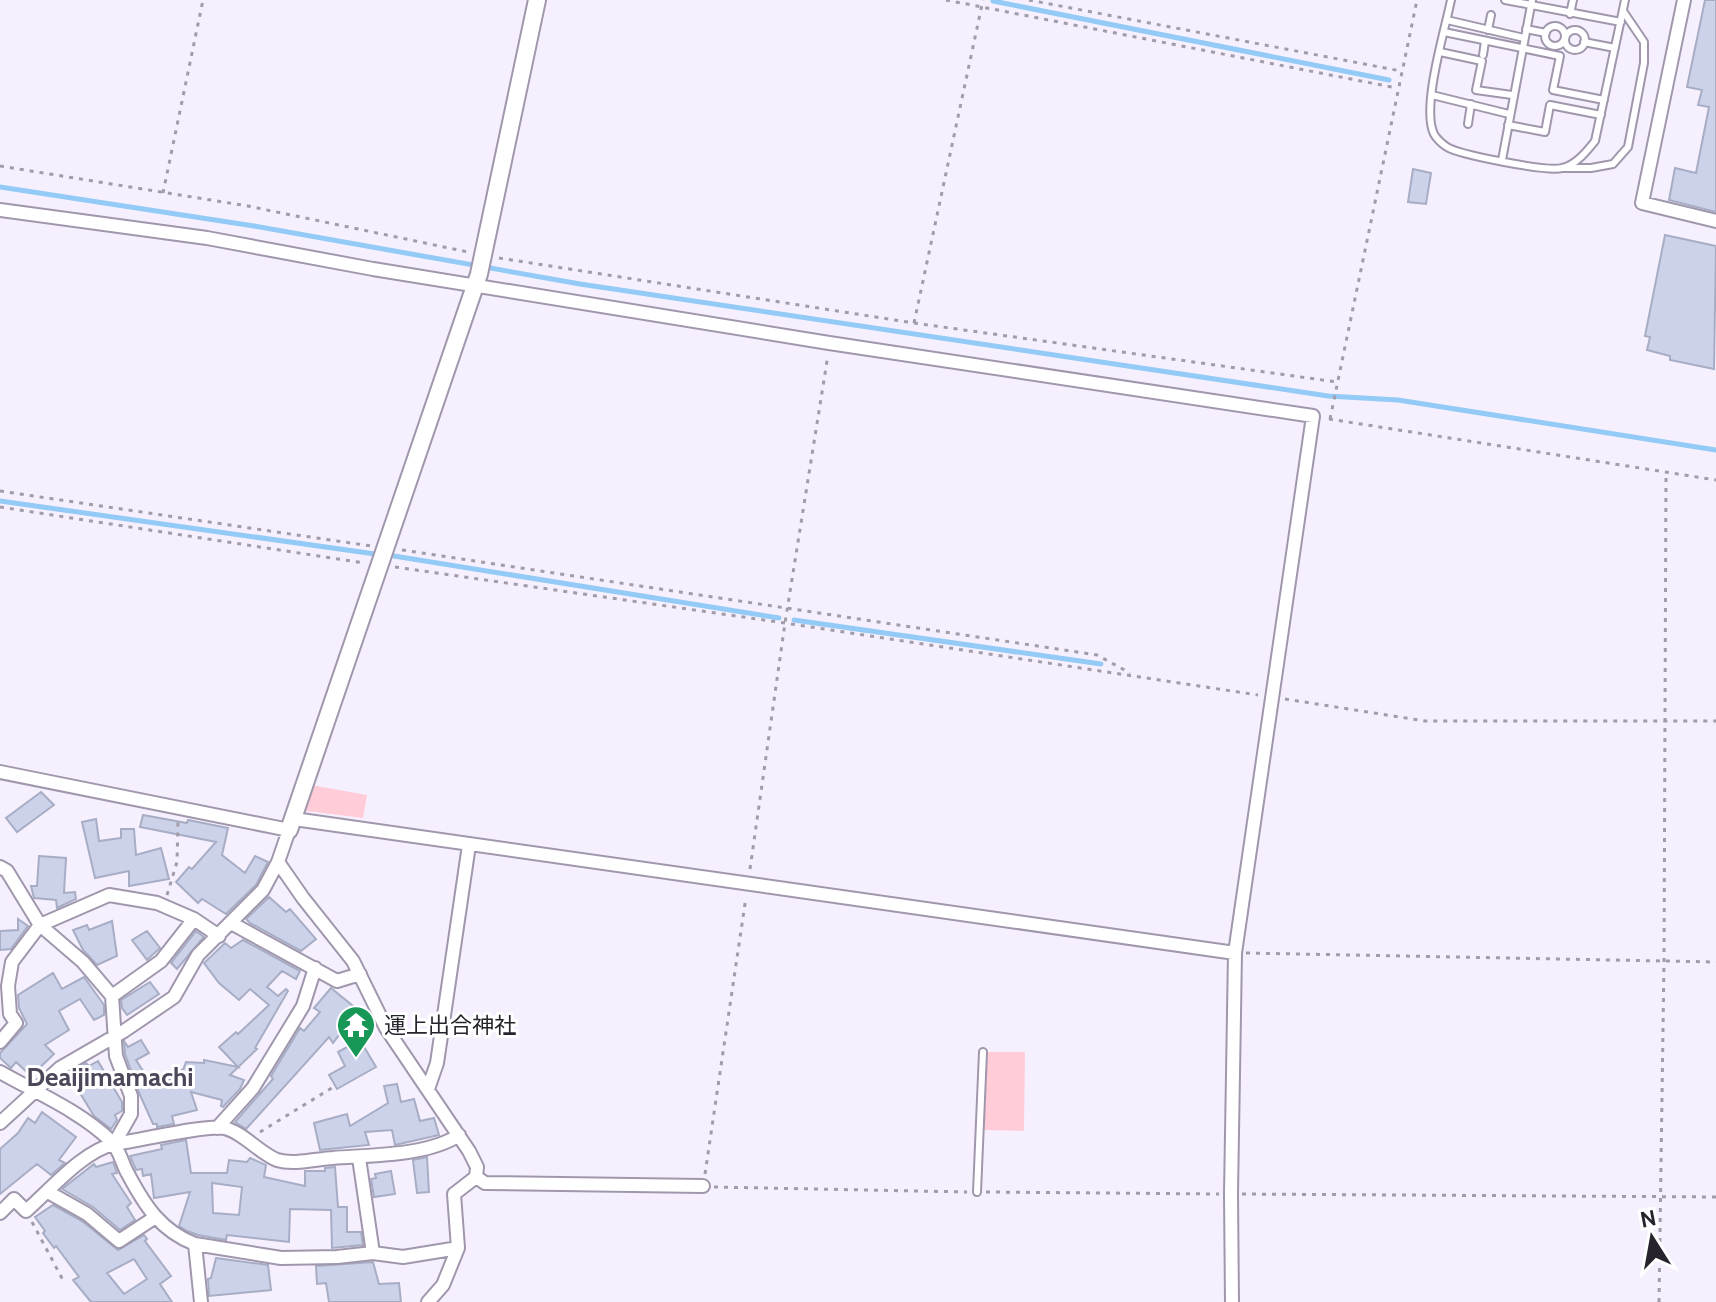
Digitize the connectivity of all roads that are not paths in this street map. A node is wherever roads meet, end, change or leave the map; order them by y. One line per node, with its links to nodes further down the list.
1 (537, 0): 37 (street)
2 (1451, 0): 11 (lane)
3 (1505, 0): 7 (lane)
4 (1573, 0): 9 (lane)
5 (1625, 0): 8 (lane)
6 (1684, 0): 36 (street)
7 (1532, 3): 9 (lane); 13 (lane)
8 (1623, 11): 12 (lane); 34 (lane)
9 (1570, 14): 12 (lane)
10 (1491, 15): 14 (lane)
11 (1447, 20): 14 (lane); 15 (lane)
12 (1621, 22): 21 (lane)
13 (1526, 29): 16 (lane); 18 (lane)
14 (1488, 30): 18 (lane)
15 (1444, 32): 19 (lane); 23 (lane)
16 (1546, 33): 17 (lane); 17 (lane)
17 (1566, 36): 20 (lane); 20 (lane)
18 (1524, 38): 22 (lane)
19 (1485, 41): 22 (lane); 24 (lane)
20 (1584, 42): 21 (lane)
21 (1615, 48): 27 (lane)
22 (1522, 49): 26 (lane); 27 (lane)
23 (1440, 52): 25 (lane); 26 (lane)
24 (1483, 55)
25 (1432, 95): 28 (lane); 33 (lane)
26 (1512, 95): 29 (lane)
27 (1604, 100): 30 (lane)
28 (1471, 104): 29 (lane); 31 (lane)
29 (1509, 114): 32 (lane)
30 (1601, 115): 32 (lane); 34 (lane)
31 (1468, 124)
32 (1508, 125): 33 (lane)
33 (1502, 160): 34 (lane)
34 (1563, 168)
35 (0, 210): 37 (street)
36 (1716, 221)
37 (480, 270): 39 (street); 47 (street)
38 (0, 772): 39 (street)
39 (291, 824): 40 (street); 41 (street)
40 (469, 845): 47 (street); 55 (street)
41 (278, 862): 44 (street); 49 (street)
42 (0, 867): 45 (street)
43 (194, 919): 45 (street); 46 (street); 50 (street)
44 (231, 923): 46 (street); 48 (street)
45 (40, 925): 50 (street); 52 (street)
46 (219, 936): 51 (street)
47 (1235, 953): 73 (street)
48 (315, 968): 49 (street); 58 (street)
49 (360, 974): 55 (street)
50 (112, 996): 51 (street)
51 (114, 1036): 56 (street); 60 (street)
52 (0, 1042)
53 (983, 1052): 65 (lane)
54 (0, 1072): 56 (street)
55 (428, 1089): 59 (street)
56 (33, 1091): 57 (street); 60 (street)
57 (0, 1123)
58 (217, 1128): 60 (street); 61 (street)
59 (459, 1135): 61 (street); 62 (street)
60 (114, 1144): 64 (street); 67 (street)
61 (359, 1158): 70 (street)
62 (476, 1177): 63 (street); 69 (street)
63 (703, 1186)
64 (48, 1192): 66 (street); 67 (street)
65 (977, 1192)
66 (0, 1213)
67 (154, 1218): 68 (street)
68 (195, 1244): 70 (street); 71 (street)
69 (458, 1248): 70 (street); 72 (street)
70 (373, 1253)
71 (201, 1302)
72 (428, 1302)
73 (1232, 1302)

